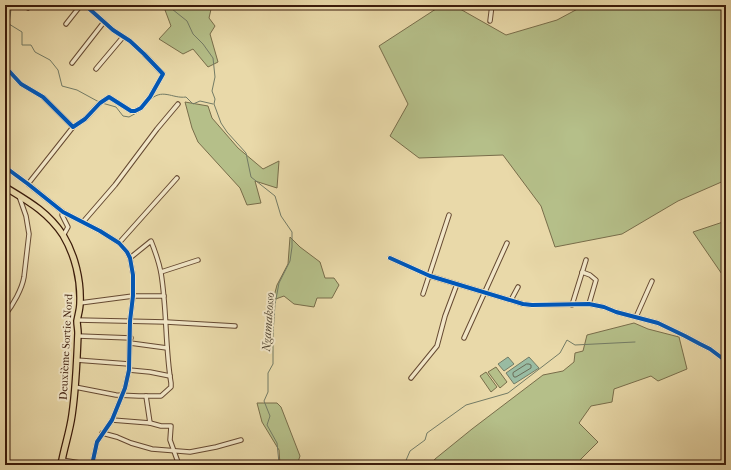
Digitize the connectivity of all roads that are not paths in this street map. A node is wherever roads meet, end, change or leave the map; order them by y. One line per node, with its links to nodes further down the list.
1 (81, 5): 6 (street)
2 (85, 5): 5 (street)
3 (492, 5): 4 (street)
4 (490, 21)
5 (104, 22): 7 (street); 8 (street)
6 (66, 24)
7 (123, 37): 10 (street); 12 (street)
8 (72, 63)
9 (5, 69): 12 (street)
10 (96, 69)
11 (178, 104): 20 (street)
12 (73, 128): 15 (street)
13 (5, 167): 15 (street)
14 (177, 178): 22 (street)
15 (28, 184): 18 (street)
16 (5, 187): 17 (main road, Deuxième Sortie Nord)
17 (19, 195): 21 (main road, Deuxième Sortie Nord); 42 (street)
18 (63, 212): 20 (street); 21 (street)
19 (449, 215): 30 (street)
20 (82, 222): 22 (street)
21 (63, 236): 39 (main road, Deuxième Sortie Nord)
22 (119, 243): 24 (street)
23 (507, 243): 34 (street)
24 (130, 258): 28 (street); 36 (street)
25 (390, 258): 30 (street)
26 (198, 260): 28 (street)
27 (586, 260): 29 (street)
28 (161, 272): 37 (street)
29 (582, 272): 40 (street); 41 (street)
30 (430, 276): 32 (street); 35 (street)
31 (652, 282): 43 (street)
32 (457, 284): 34 (street); 58 (street)
33 (518, 287): 38 (street)
34 (485, 292): 38 (street); 50 (street)
35 (423, 294)
36 (133, 296): 37 (street); 39 (street); 45 (street)
37 (164, 296): 46 (street)
38 (511, 300): 41 (street)
39 (80, 303): 44 (main road, Deuxième Sortie Nord)
40 (589, 304): 41 (street); 43 (street)
41 (572, 305)
42 (5, 316)
43 (636, 317): 54 (street)
44 (78, 320): 45 (street); 48 (main road, Deuxième Sortie Nord)
45 (130, 321): 46 (street); 49 (street)
46 (166, 322): 47 (street); 52 (street)
47 (235, 326)
48 (78, 336): 49 (street); 53 (main road, Deuxième Sortie Nord)
49 (130, 338): 51 (street)
50 (464, 338)
51 (130, 343): 52 (street); 55 (street)
52 (167, 348): 57 (street)
53 (76, 360): 55 (street); 59 (main road, Deuxième Sortie Nord)
54 (726, 361)
55 (129, 364): 56 (street)
56 (129, 370): 57 (street); 60 (street)
57 (170, 376): 61 (street)
58 (411, 378)
59 (75, 387): 60 (street); 69 (main road, Deuxième Sortie Nord)
60 (122, 395): 61 (street); 63 (street)
61 (146, 396): 65 (street)
62 (726, 415): 64 (street)
63 (112, 420): 65 (street); 66 (street)
64 (726, 421)
65 (150, 424): 68 (street)
66 (102, 433): 68 (street); 70 (street)
67 (241, 440): 68 (street)
68 (174, 451): 71 (street)
69 (61, 463): 70 (street)
70 (93, 465)
71 (179, 465)

